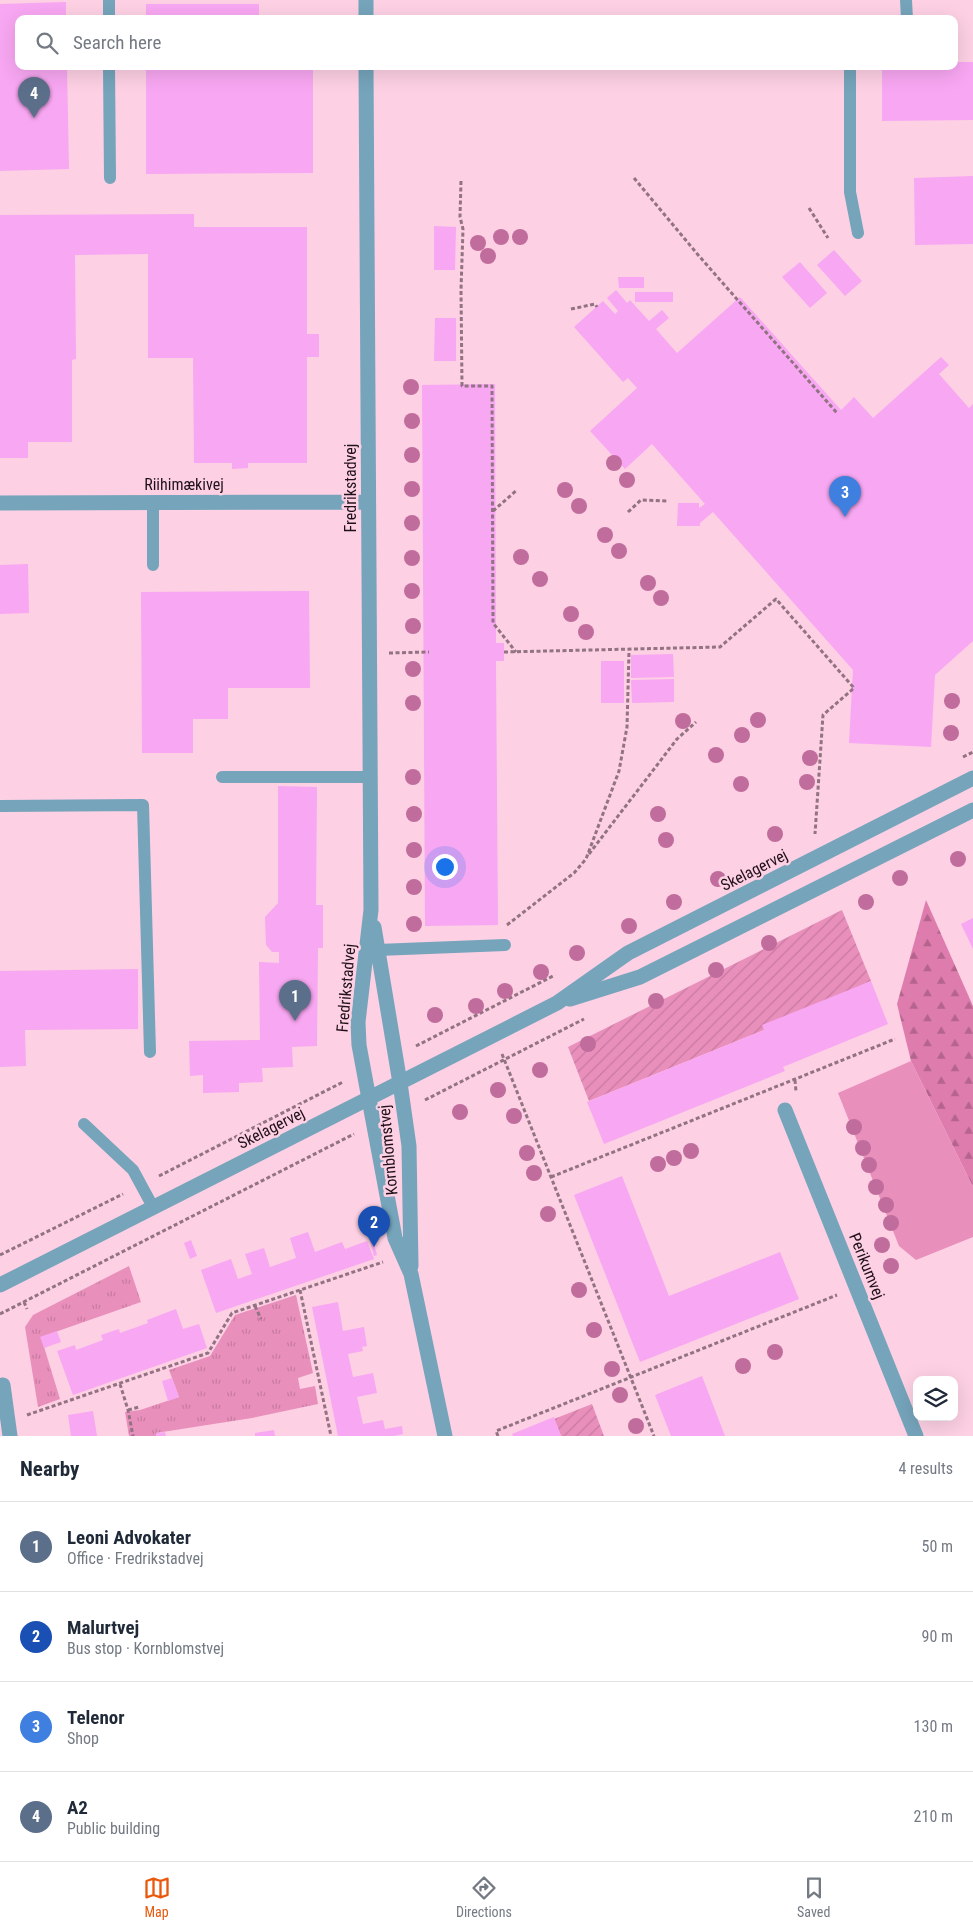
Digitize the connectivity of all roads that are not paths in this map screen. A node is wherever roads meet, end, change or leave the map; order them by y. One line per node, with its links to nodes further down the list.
1 (109, 0): 4 (lane)
2 (366, 0): 5 (street)
3 (906, 0): 6 (lane)
4 (109, 15)
5 (366, 15)
6 (907, 15)
7 (109, 70): 10 (lane)
8 (366, 70): 13 (street, Fredrikstadvej)
9 (850, 70): 11 (lane)
10 (110, 178)
11 (858, 233)
12 (153, 502): 13 (street, Riihimækivej); 14 (street, Riihimækivej); 15 (lane)
13 (367, 502): 16 (street, Fredrikstadvej)
14 (0, 503)
15 (153, 565)
16 (368, 776): 17 (lane); 21 (street, Fredrikstadvej)
17 (222, 777)
18 (973, 778): 24 (street, Skelagervej)
19 (0, 806): 25 (lane)
20 (973, 810): 24 (street, Skelagervej)
21 (371, 910): 23 (street, Fredrikstadvej); 27 (street, Fredrikstadvej)
22 (505, 945): 23 (lane)
23 (378, 950): 26 (street, Fredrikstadvej)
24 (557, 1003): 26 (street, Skelagervej)
25 (150, 1052)
26 (400, 1083): 27 (street, Skelagervej); 31 (street, Kornblomstvej)
27 (369, 1099): 30 (street, Skelagervej); 31 (street, Kornblomstvej)
28 (785, 1110): 36 (street, Perikumvej)
29 (84, 1124): 30 (lane)
30 (153, 1207): 32 (street, Skelagervej)
31 (411, 1274): 35 (street, Kornblomstvej)
32 (0, 1284)
33 (3, 1386): 34 (street)
34 (10, 1436)
35 (446, 1436)
36 (916, 1436)

